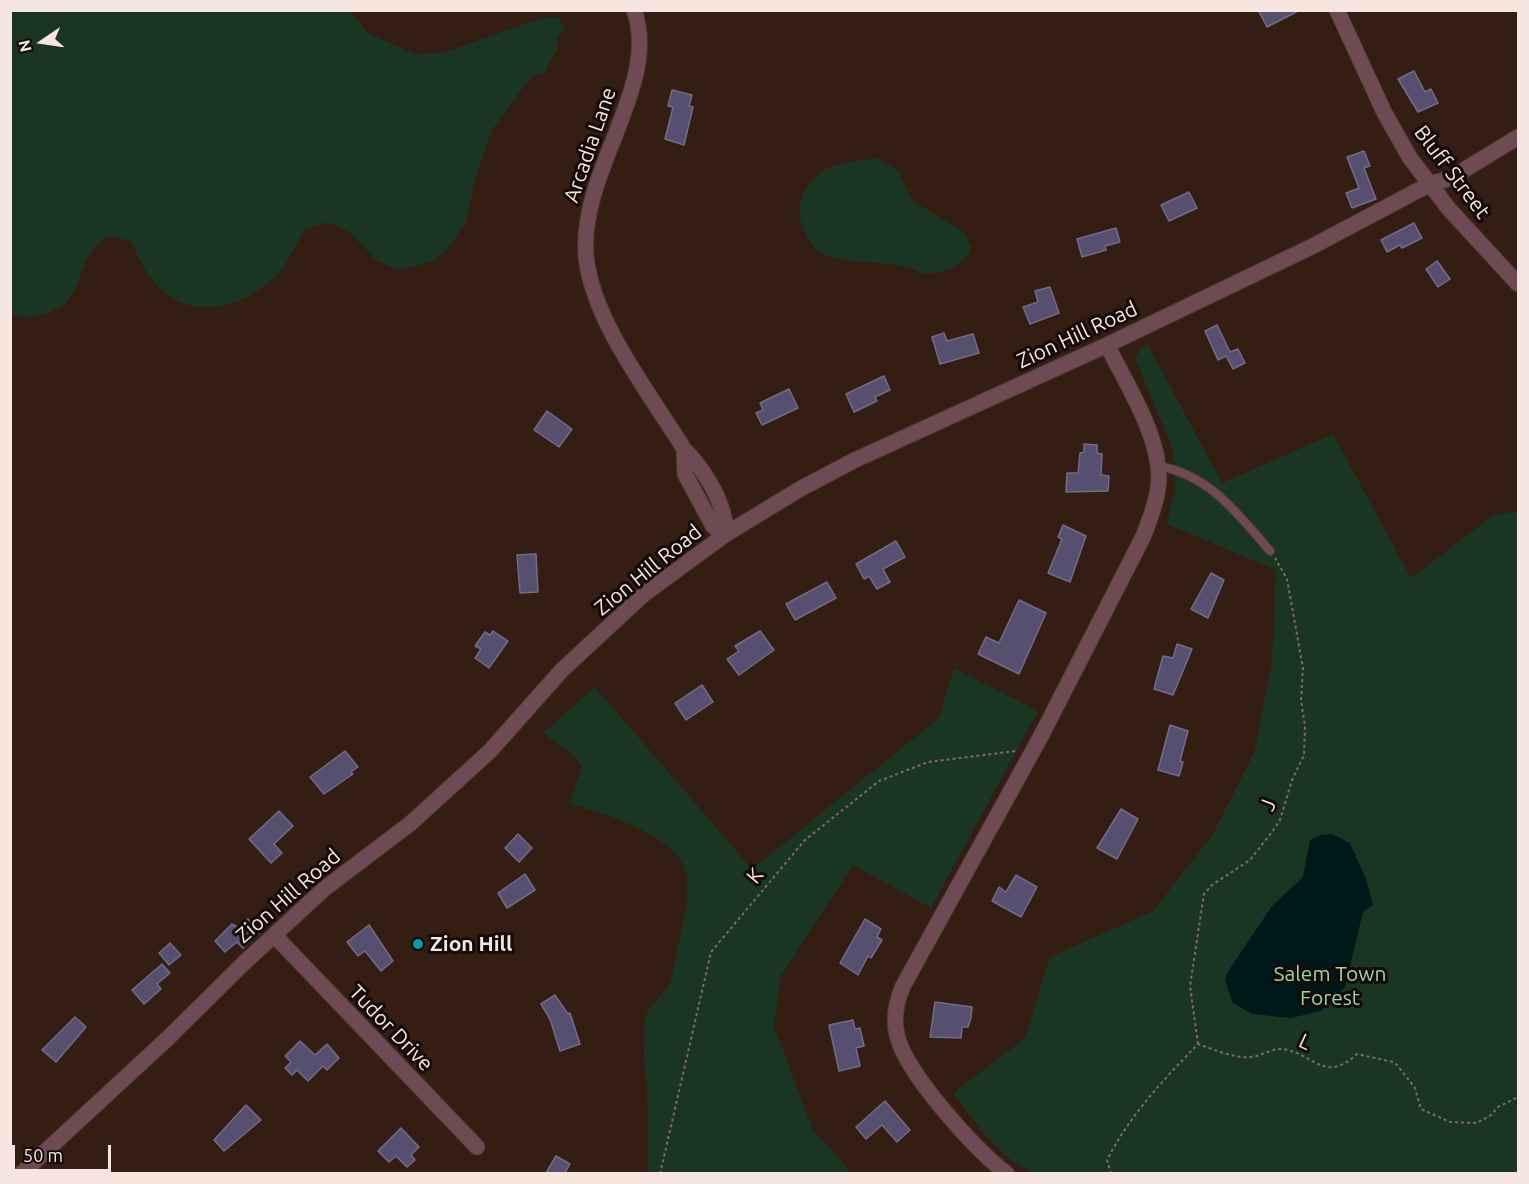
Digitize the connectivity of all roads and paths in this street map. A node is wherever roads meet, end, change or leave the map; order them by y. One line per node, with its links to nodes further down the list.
1 (634, 10): 8 (street, Arcadia Lane)
2 (1336, 10): 4 (street, Bluff Street)
3 (1518, 137): 4 (street, Zion Hill Road)
4 (1430, 184): 5 (street, Bluff Street); 6 (street, Zion Hill Road)
5 (1518, 284)
6 (1107, 345): 7 (street); 8 (street, Zion Hill Road)
7 (1158, 466): 9 (lane); 10 (street)
8 (726, 534): 11 (street, Zion Hill Road)
9 (1270, 551): 12 (path, J)
10 (1034, 749): 16 (path, K); 17 (street)
11 (275, 936): 14 (street, Tudor Drive); 15 (street, Zion Hill Road)
12 (1197, 1044): 13 (path, L); 18 (path)
13 (1518, 1097)
14 (477, 1147)
15 (21, 1173)
16 (660, 1173)
17 (1007, 1173)
18 (1111, 1173)

